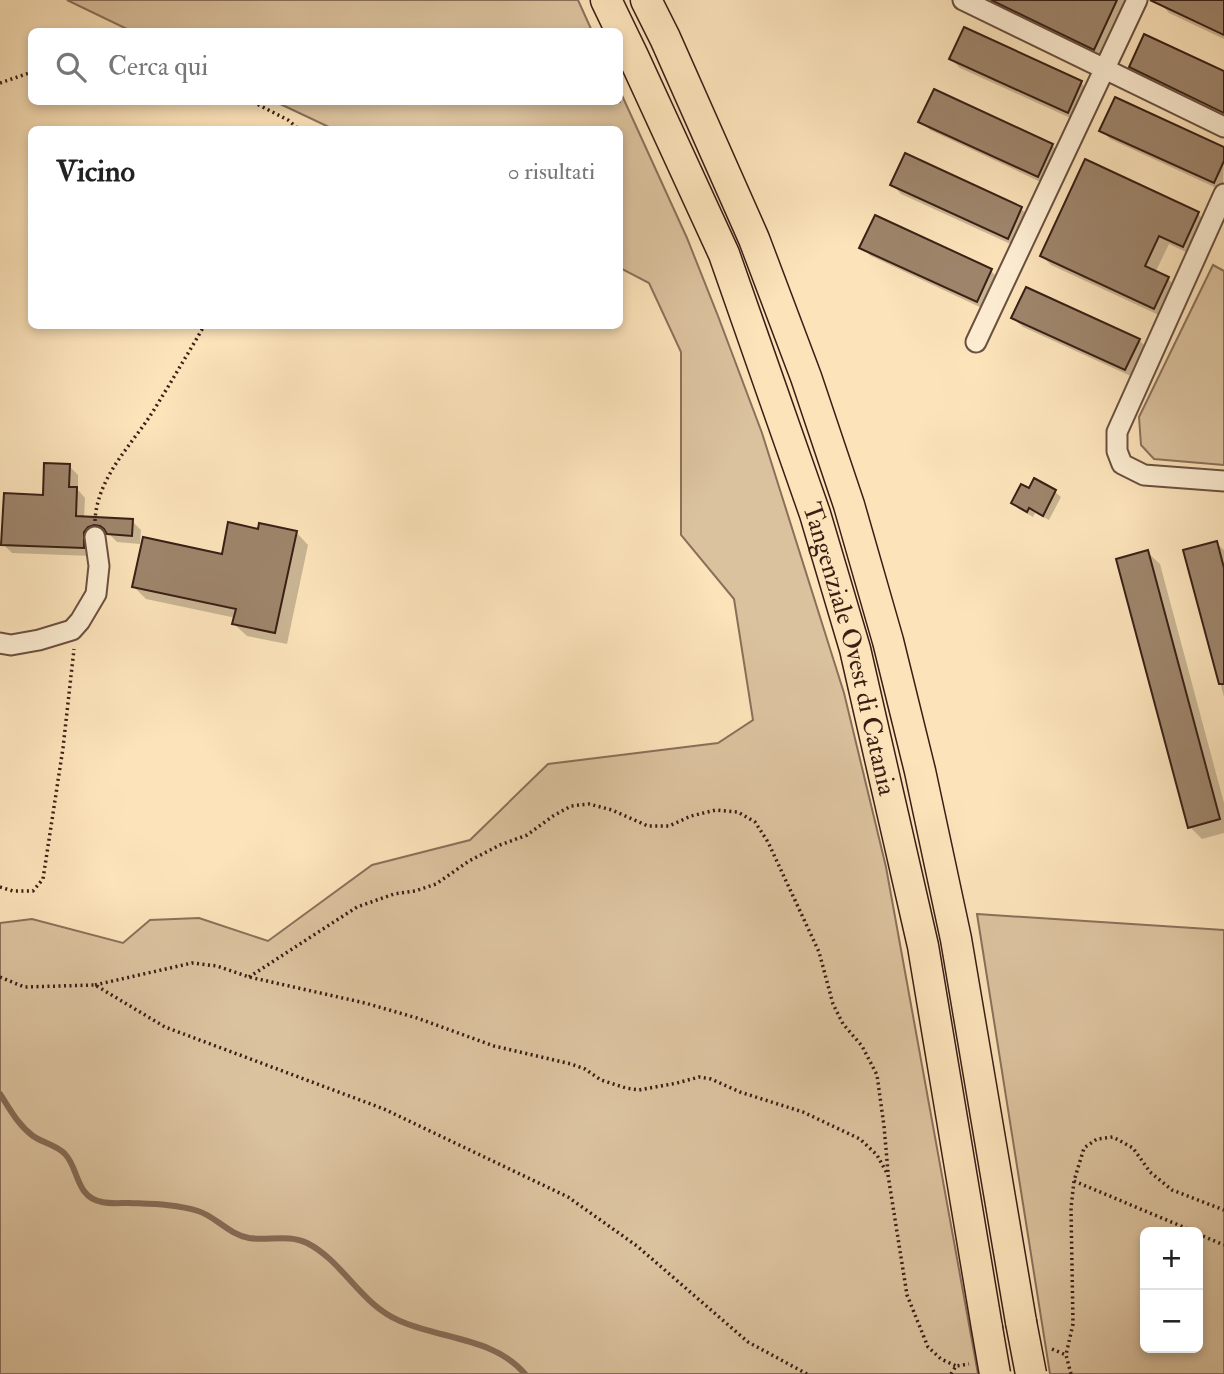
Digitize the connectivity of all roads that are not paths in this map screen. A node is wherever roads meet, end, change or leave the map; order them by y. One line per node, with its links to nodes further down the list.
1 (606, 0): 5 (highway, Tangenziale Ovest di Catania, bridge)
2 (646, 0): 15 (highway, Tangenziale Ovest di Catania, bridge)
3 (963, 0): 7 (lane)
4 (1137, 0): 7 (lane)
5 (620, 28)
6 (623, 35): 14 (highway, Tangenziale Ovest di Catania, bridge)
7 (1105, 69): 8 (lane); 10 (lane)
8 (1224, 127)
9 (1224, 194): 11 (lane)
10 (976, 342)
11 (1224, 481)
12 (95, 537): 13 (lane)
13 (0, 643)
14 (995, 1374)
15 (1031, 1374)

